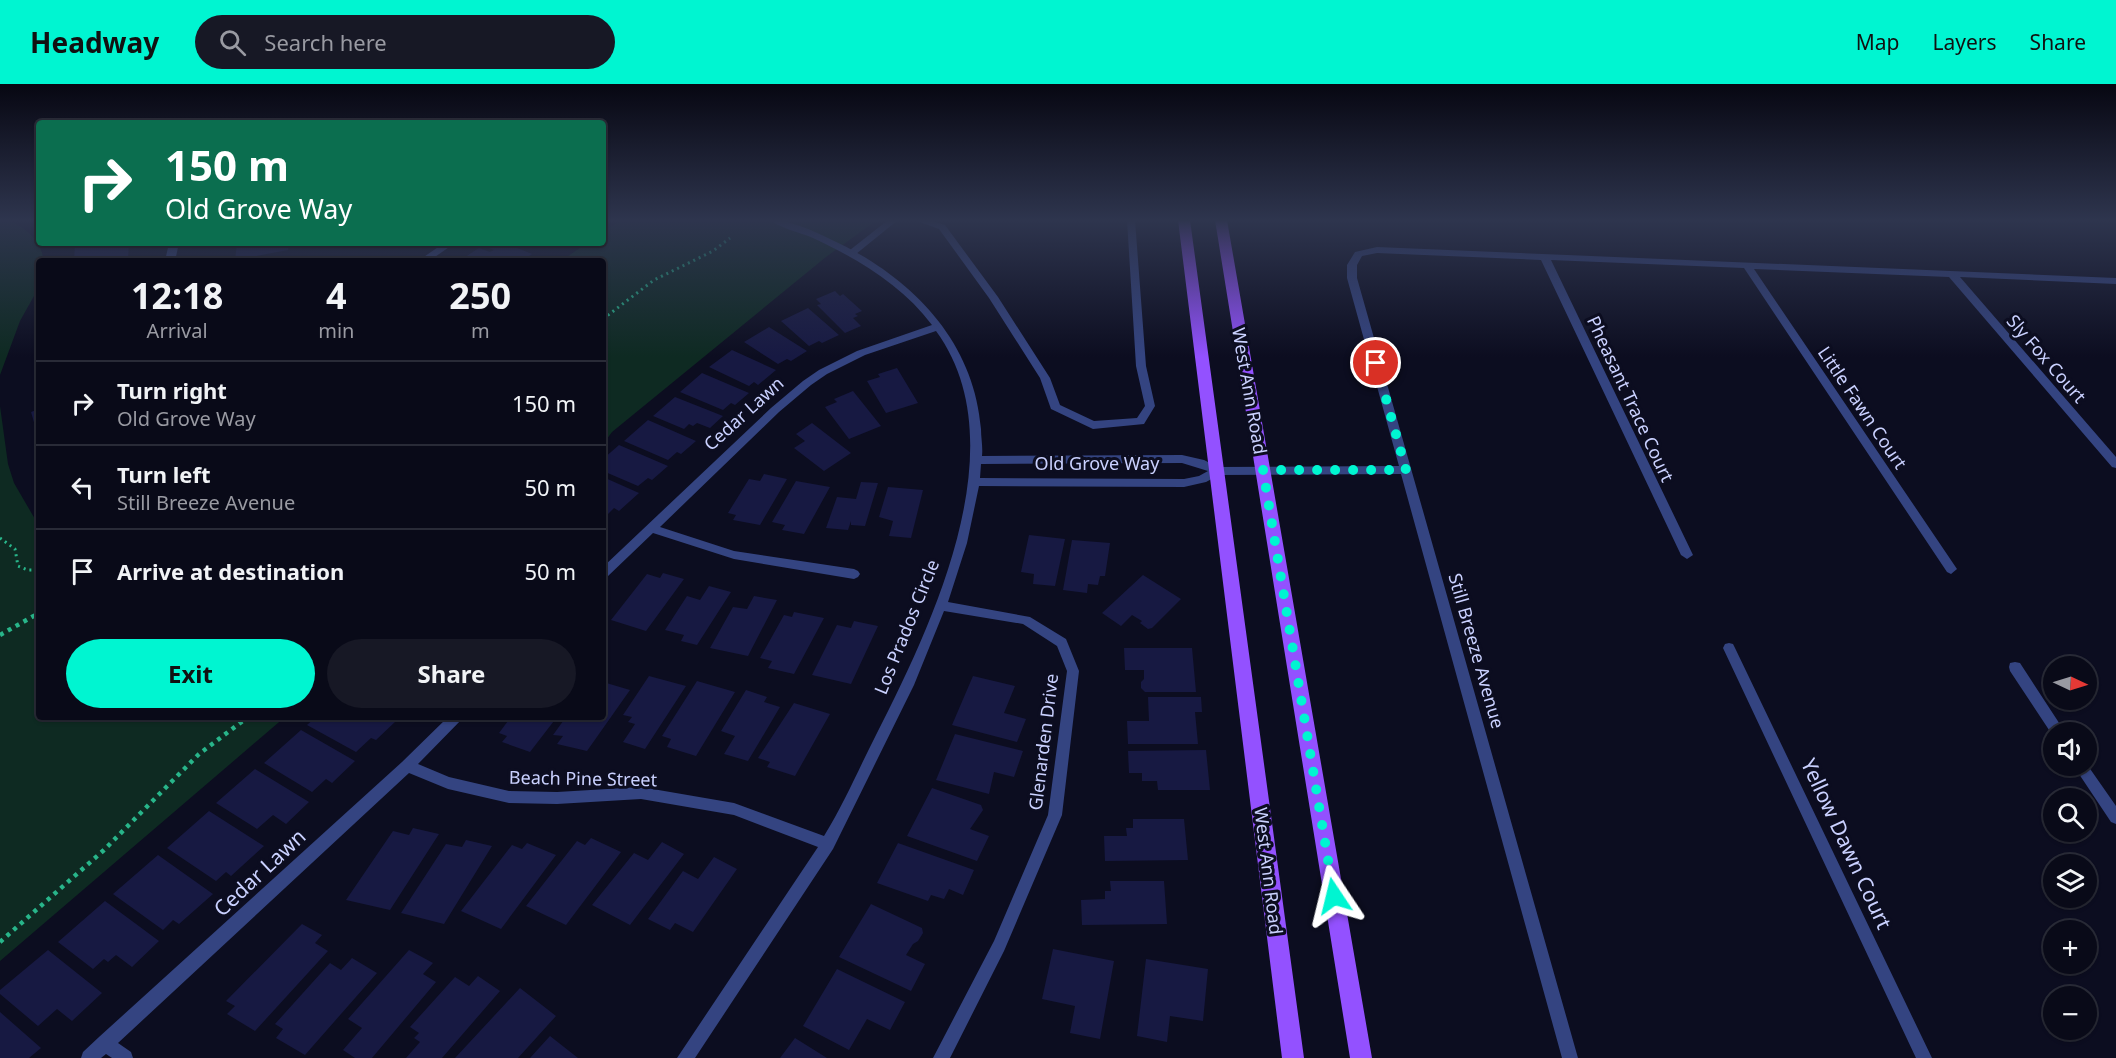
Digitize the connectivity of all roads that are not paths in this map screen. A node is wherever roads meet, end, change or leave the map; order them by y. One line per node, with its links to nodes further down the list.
1 (872, 265): 12 (street, Los Prados Circle)
2 (972, 265): 3 (street)
3 (1134, 265)
4 (1190, 265): 17 (main road, West Ann Road)
5 (1229, 265): 15 (main road, West Ann Road)
6 (1352, 265): 16 (street, Still Breeze Avenue)
7 (1549, 265): 20 (street, Pheasant Trace Court)
8 (1747, 265): 21 (street, Little Fawn Court)
9 (1776, 265): 10 (street)
10 (1952, 274): 11 (street); 14 (street, Sly Fox Court)
11 (2116, 281)
12 (939, 326): 13 (street, Los Prados Circle); 19 (street, Cedar Lawn)
13 (976, 460): 17 (street, Old Grove Way); 18 (street, Los Prados Circle)
14 (2116, 465)
15 (1263, 470): 16 (street, Old Grove Way); 17 (street, Old Grove Way); 39 (main road, West Ann Road)
16 (1406, 470): 40 (street, Still Breeze Avenue)
17 (1217, 471): 18 (street, Old Grove Way); 38 (main road, West Ann Road)
18 (974, 482): 24 (street, Los Prados Circle)
19 (650, 528): 22 (street, Cedar Lawn); 23 (street)
20 (1687, 555)
21 (1951, 570)
22 (606, 571)
23 (854, 574)
24 (940, 606): 32 (street, Los Prados Circle); 37 (street, Glenarden Drive)
25 (1729, 648): 41 (street, Yellow Dawn Court)
26 (2015, 667): 28 (street)
27 (454, 720): 29 (street, Cedar Lawn)
28 (2051, 722)
29 (407, 766): 32 (street, Beach Pine Street); 33 (street, Cedar Lawn)
30 (2087, 776): 31 (street)
31 (2116, 818)
32 (828, 844): 36 (street, Los Prados Circle)
33 (105, 1043): 34 (street, Cedar Lawn); 35 (street)
34 (89, 1058)
35 (125, 1058)
36 (685, 1058)
37 (940, 1058)
38 (1293, 1058)
39 (1361, 1058)
40 (1570, 1058)
41 (1924, 1058)

